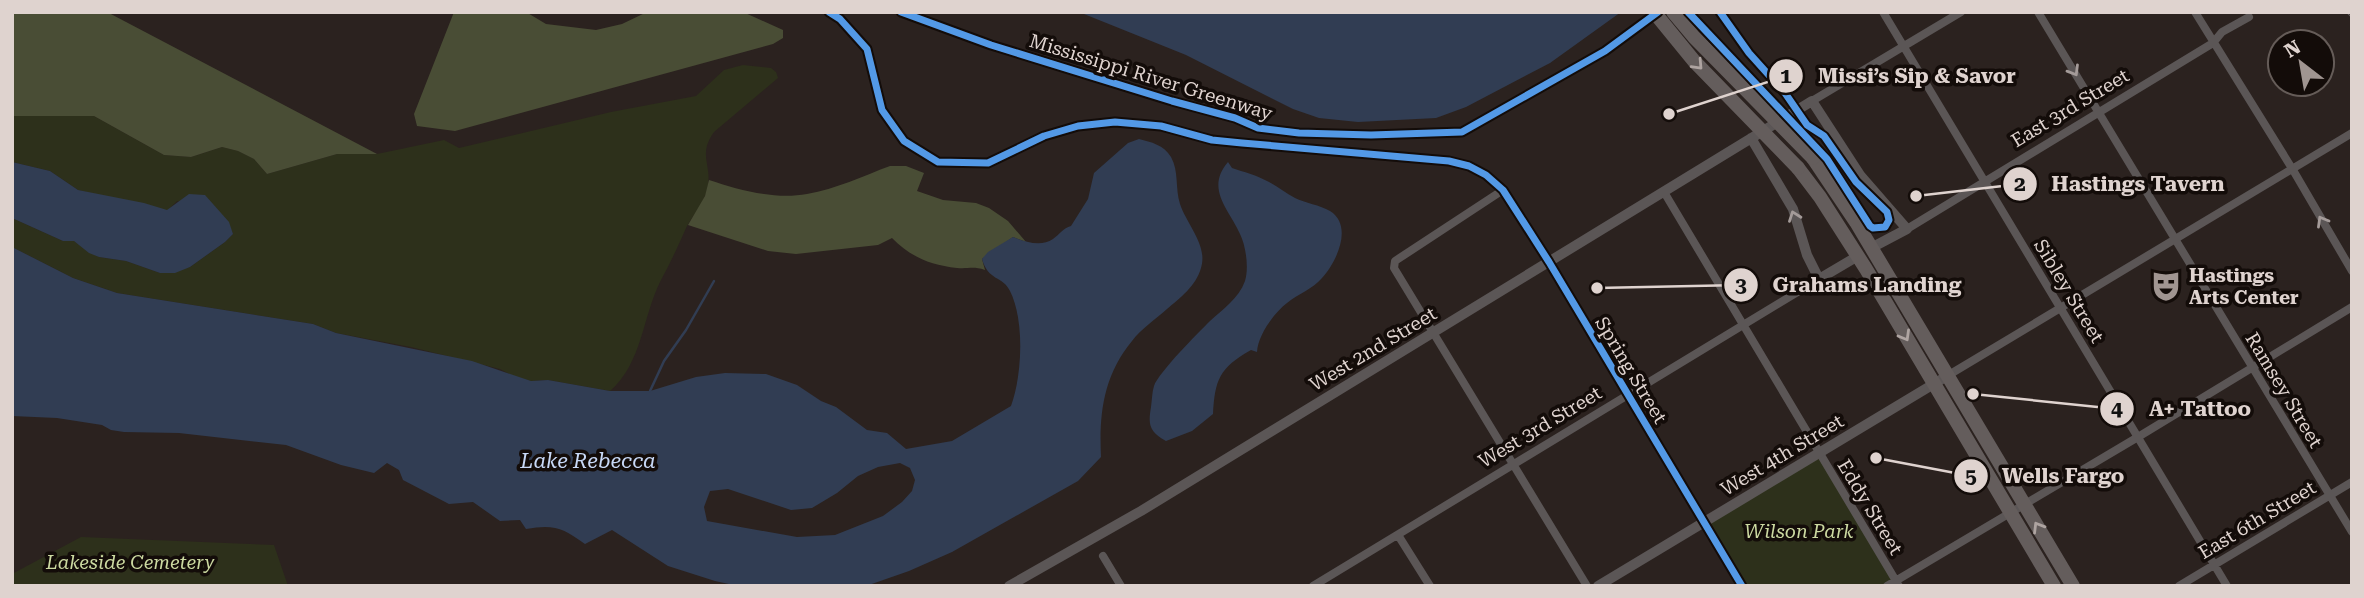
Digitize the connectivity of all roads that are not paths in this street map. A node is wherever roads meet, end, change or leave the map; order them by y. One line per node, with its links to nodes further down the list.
1 (829, 12): 17 (street, Spring Street)
2 (1654, 12): 21 (highway, one-way to 21, bridge)
3 (1674, 12): 21 (highway, bridge)
4 (1883, 12): 10 (street, Sibley Street)
5 (1961, 12): 10 (street)
6 (2038, 12): 12 (street, Ramsey Street, one-way to 12)
7 (2195, 12): 9 (street)
8 (2249, 17): 9 (street, East 3rd Street)
9 (2213, 43): 12 (street, East 3rd Street); 15 (street)
10 (1903, 47): 11 (street); 16 (street, Sibley Street)
11 (1812, 101): 14 (street, West 2nd Street); 19 (street)
12 (2098, 111): 16 (street, East 3rd Street); 20 (street, Ramsey Street)
13 (2352, 133): 15 (street)
14 (1751, 138): 18 (street, West 2nd Street); 24 (street, one-way to 14)
15 (2293, 170): 20 (street); 23 (street, one-way to 15)
16 (1984, 181): 19 (street, East 3rd Street); 25 (street, Sibley Street)
17 (1503, 190): 22 (street, Spring Street); 28 (street)
18 (1664, 192): 22 (street, West 2nd Street); 27 (street, Eddy Street)
19 (1907, 229): 21 (street, East 3rd Street)
20 (2174, 239): 25 (street); 29 (street, Ramsey Street)
21 (1865, 252): 24 (street, West 3rd Street); 30 (highway); 31 (highway, one-way to 31)
22 (1549, 262): 28 (street, West 2nd Street); 32 (street, Spring Street)
23 (2352, 271)
24 (1819, 279): 27 (street, West 3rd Street)
25 (2060, 307): 30 (street); 33 (street, Sibley Street)
26 (2352, 307): 29 (street)
27 (1743, 325): 32 (street, West 3rd Street); 34 (street, Eddy Street)
28 (1433, 334): 35 (street); 46 (street, West 2nd Street)
29 (2252, 367): 33 (street); 37 (street, Ramsey Street)
30 (1947, 376): 31 (street, West 4th Street); 38 (highway)
31 (1934, 385): 34 (street, West 4th Street); 39 (highway)
32 (1627, 395): 35 (street, West 3rd Street); 40 (street, Spring Street)
33 (2138, 437): 38 (street); 44 (street, Sibley Street)
34 (1818, 453): 40 (street, West 4th Street); 45 (street, Eddy Street)
35 (1513, 463): 42 (street, West 3rd Street); 50 (street)
36 (2352, 482): 37 (street, East 6th Street)
37 (2329, 495): 41 (street, Ramsey Street); 44 (street, East 6th Street)
38 (2024, 504): 39 (street); 55 (highway, one-way to 38)
39 (2010, 513): 45 (street); 54 (highway)
40 (1704, 523): 51 (street, West 4th Street); 52 (street, Spring Street)
41 (2352, 532)
42 (1398, 534): 48 (street, West 3rd Street); 49 (street)
43 (1103, 556): 47 (street)
44 (2215, 565): 56 (street, East 6th Street); 57 (street, Sibley Street)
45 (1897, 583): 53 (street)
46 (1009, 586)
47 (1121, 586)
48 (1313, 586)
49 (1430, 586)
50 (1587, 586)
51 (1598, 586)
52 (1742, 586)
53 (1886, 586)
54 (2054, 586)
55 (2073, 586)
56 (2179, 586)
57 (2227, 586)

